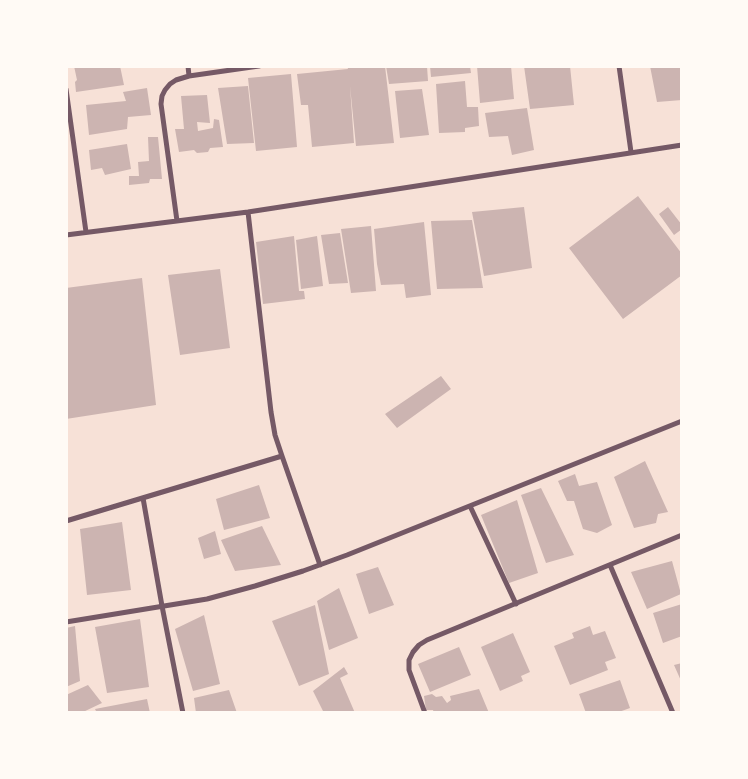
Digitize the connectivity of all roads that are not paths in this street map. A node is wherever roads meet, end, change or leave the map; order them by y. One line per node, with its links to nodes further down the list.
1 (188, 66): 4 (street)
2 (258, 66): 4 (street)
3 (619, 66): 7 (street)
4 (188, 76): 9 (street)
5 (66, 88): 10 (street)
6 (682, 145): 7 (street)
7 (631, 152): 8 (street)
8 (248, 212): 9 (street); 13 (street)
9 (177, 221): 10 (street)
10 (86, 232): 11 (street)
11 (66, 235)
12 (682, 421): 15 (street)
13 (282, 456): 14 (street); 18 (street)
14 (144, 498): 16 (street); 21 (street)
15 (470, 506): 18 (street); 20 (street)
16 (66, 521)
17 (682, 535): 19 (street)
18 (320, 565): 21 (street)
19 (610, 565): 20 (street); 25 (street)
20 (516, 604): 24 (street)
21 (162, 606): 22 (street); 23 (street)
22 (66, 622)
23 (183, 713)
24 (425, 713)
25 (673, 713)

